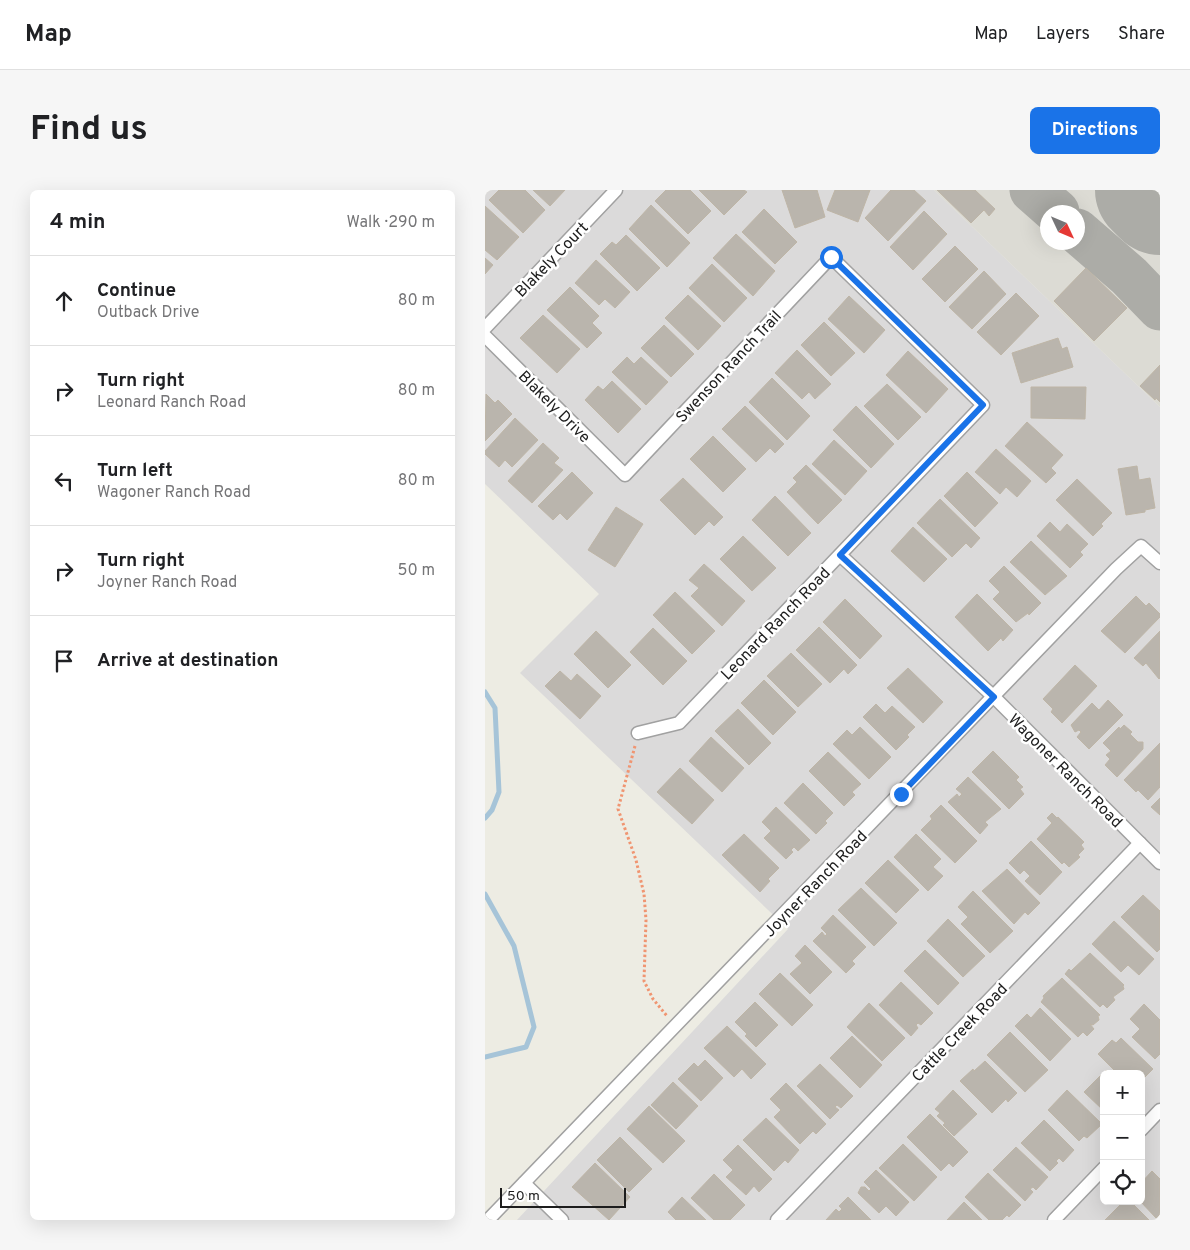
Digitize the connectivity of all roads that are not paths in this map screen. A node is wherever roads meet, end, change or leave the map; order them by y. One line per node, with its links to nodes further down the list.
1 (616, 190): 3 (street, Blakely Court)
2 (831, 257): 5 (street, Swenson Ranch Trail); 6 (street, Leonard Ranch Road)
3 (485, 328)
4 (485, 336): 5 (street, Blakely Drive)
5 (625, 475)
6 (840, 555): 8 (street, Wagoner Ranch Road); 9 (street, Leonard Ranch Road)
7 (1160, 563): 8 (street, Joyner Ranch Road)
8 (994, 697): 10 (street, Wagoner Ranch Road); 15 (street, Joyner Ranch Road)
9 (638, 733)
10 (1140, 843): 11 (street, Wagoner Ranch Road); 18 (street, Cattle Creek Road)
11 (1160, 863)
12 (1160, 1110): 13 (street)
13 (1145, 1126)
14 (1100, 1172): 19 (street)
15 (524, 1183): 16 (street, Joyner Ranch Road); 17 (street)
16 (489, 1220)
17 (562, 1220)
18 (777, 1220)
19 (1054, 1220)

